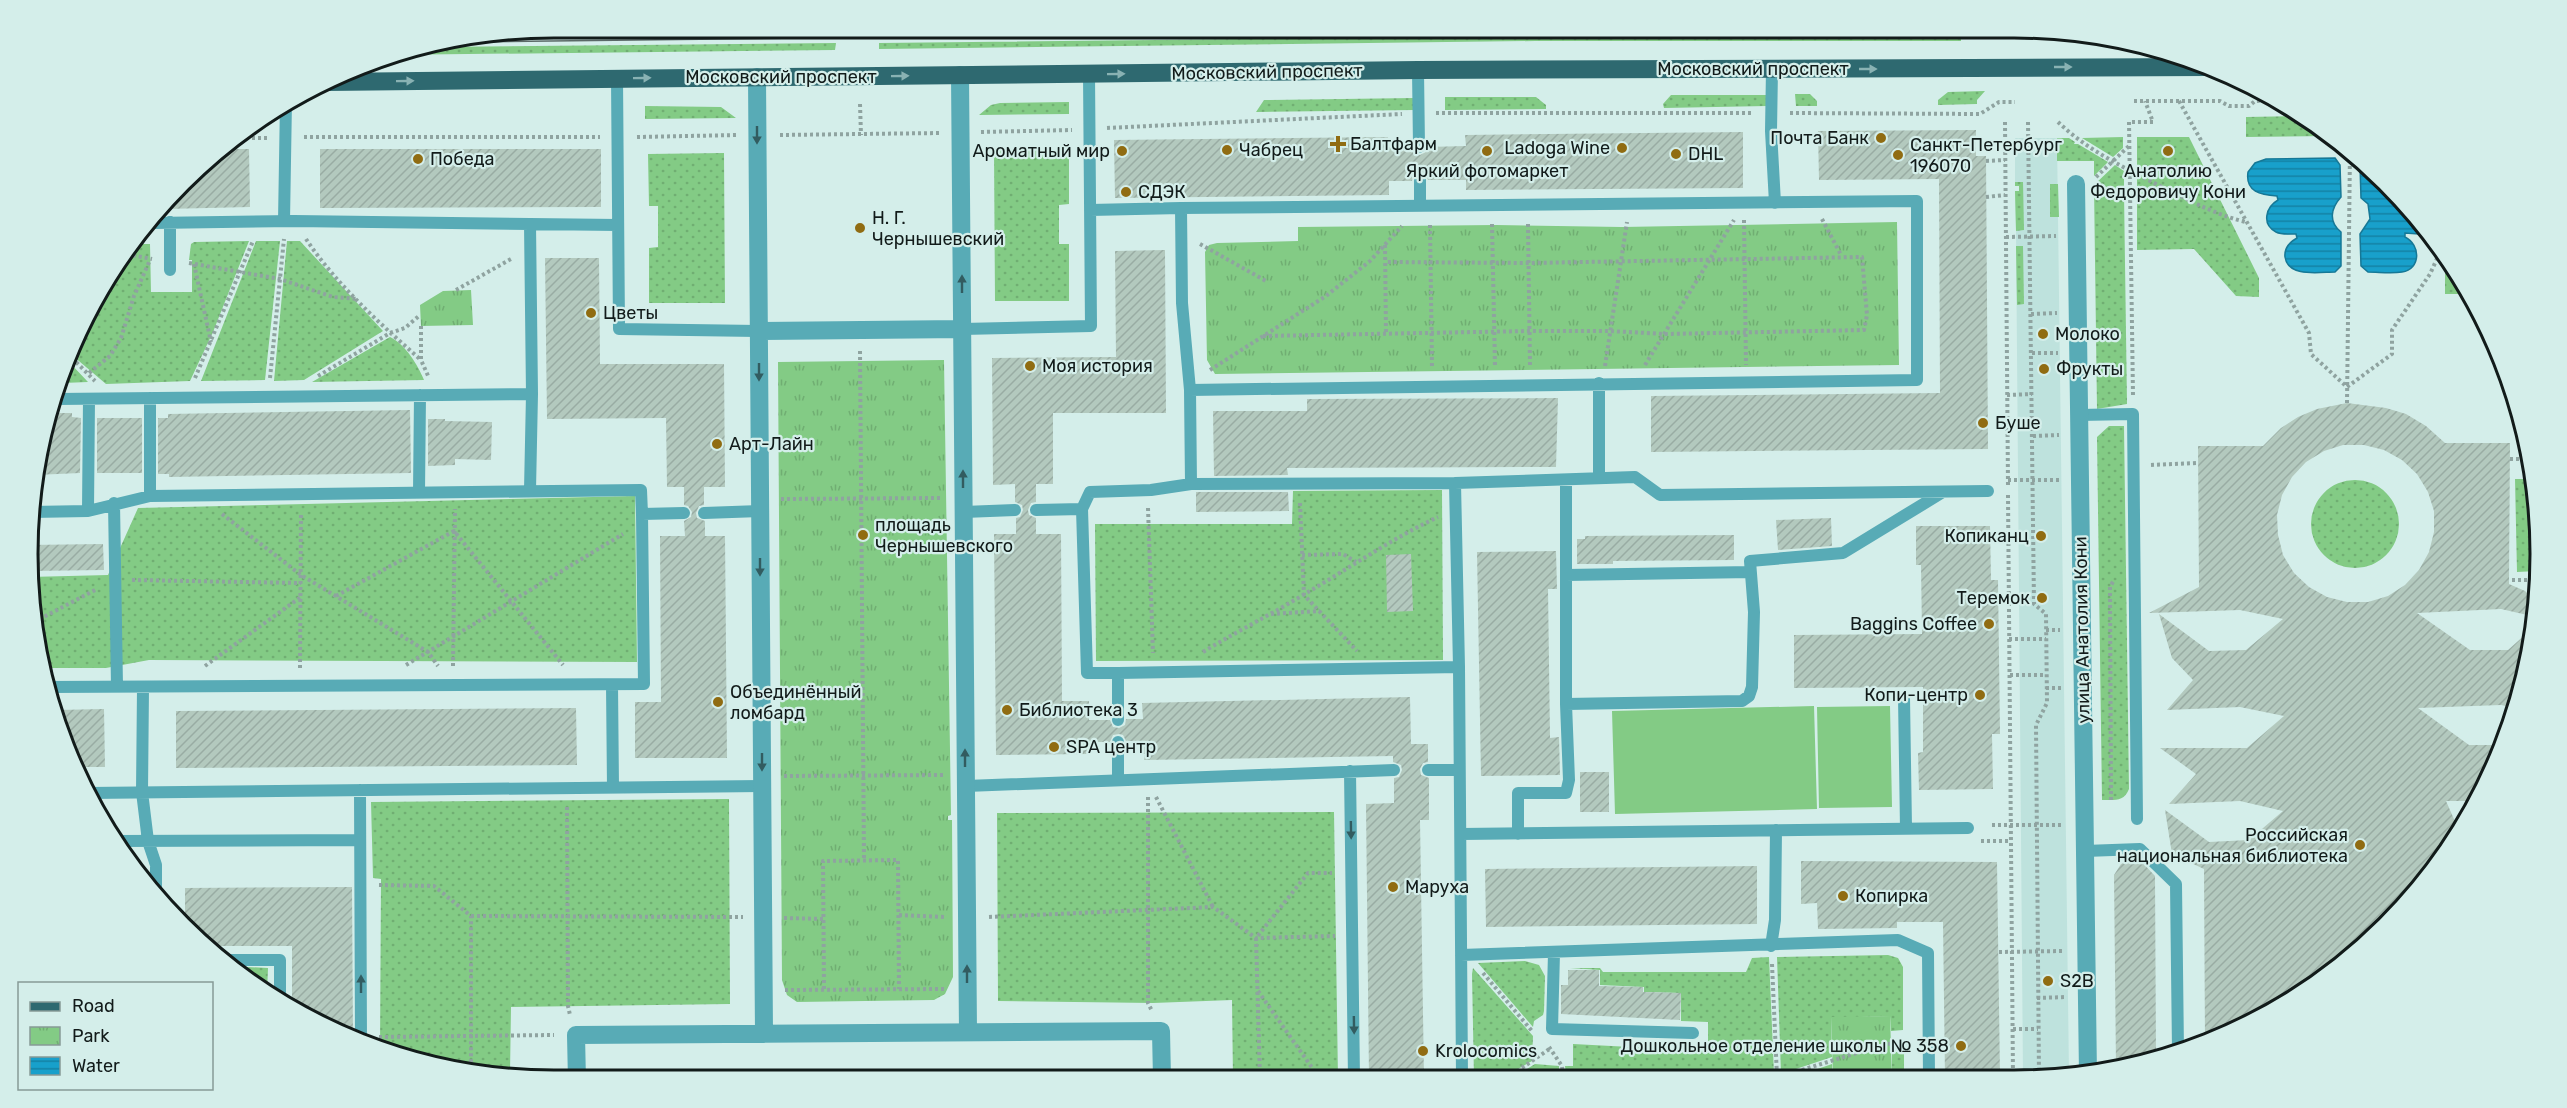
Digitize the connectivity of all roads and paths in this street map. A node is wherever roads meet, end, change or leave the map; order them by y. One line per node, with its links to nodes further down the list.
1 (2185, 67): 2 (main road, Московский проспект, one-way to 1)
2 (1772, 69): 3 (main road, Московский проспект); 17 (lane)
3 (1418, 70): 4 (main road, Московский проспект, one-way to 3); 16 (lane)
4 (1089, 74): 5 (main road, Московский проспект); 21 (lane)
5 (960, 75): 6 (main road, Московский проспект, one-way to 5); 82 (street, one-way to 5)
6 (757, 77): 7 (main road, Московский проспект, one-way to 6); 84 (street, one-way to 84)
7 (617, 78): 8 (main road, Московский проспект, one-way to 7); 28 (lane)
8 (346, 82)
9 (2134, 101): 10 (path)
10 (2145, 101): 11 (path); 30 (path)
11 (2179, 101): 12 (path); 53 (path)
12 (2259, 101)
13 (2015, 102): 17 (path)
14 (860, 104): 26 (path)
15 (286, 113): 27 (lane)
16 (1419, 113): 17 (path); 21 (path); 31 (lane)
17 (1772, 113): 41 (lane)
18 (2005, 122): 32 (path)
19 (2028, 122): 59 (path)
20 (2058, 122): 34 (path)
21 (1089, 129): 22 (path); 49 (lane)
22 (974, 132)
23 (941, 133): 26 (path)
24 (742, 135): 28 (path)
25 (776, 135): 26 (path)
26 (861, 135)
27 (285, 137): 28 (path); 29 (path); 51 (lane)
28 (617, 137): 56 (lane)
29 (249, 138)
30 (2129, 146): 34 (path); 36 (path)
31 (1419, 147)
32 (2005, 160): 33 (path); 39 (path)
33 (1986, 161)
34 (2113, 161): 36 (path); 38 (path)
35 (2350, 163): 103 (path)
36 (2129, 170): 53 (path); 117 (path)
37 (1420, 180): 44 (lane)
38 (2076, 184): 58 (street, улица Анатолия Кони)
39 (2005, 195): 40 (path); 60 (path)
40 (1986, 197)
41 (1775, 203): 42 (lane); 43 (lane)
42 (1814, 203): 63 (path); 97 (lane)
43 (1743, 204): 47 (lane); 66 (path); 67 (path)
44 (1425, 205): 45 (lane); 48 (lane); 61 (path); 69 (path)
45 (1492, 205): 46 (lane); 71 (path)
46 (1528, 205): 47 (lane); 72 (path)
47 (1629, 205): 70 (path)
48 (1181, 208): 49 (lane); 57 (lane)
49 (1090, 210): 82 (lane)
50 (261, 221): 51 (lane); 52 (lane); 75 (path)
51 (289, 221): 55 (lane); 76 (path); 79 (path)
52 (170, 222): 54 (lane); 74 (lane)
53 (2247, 222): 103 (path)
54 (158, 223)
55 (530, 224): 56 (lane); 62 (lane)
56 (618, 225): 84 (lane)
57 (1181, 232): 77 (path); 104 (lane)
58 (2077, 235): 59 (path); 118 (street, улица Анатолия Кони)
59 (2030, 236): 60 (path); 106 (path)
60 (2006, 237): 109 (path)
61 (1385, 245): 68 (path); 93 (path)
62 (530, 249): 78 (path); 105 (lane)
63 (1841, 255)
64 (150, 259): 96 (path)
65 (2437, 259): 103 (path)
66 (1711, 260): 67 (path); 70 (path); 92 (path)
67 (1744, 260): 87 (path); 87 (path)
68 (1385, 262): 69 (path); 91 (path)
69 (1430, 262): 71 (path); 90 (path)
70 (1621, 262): 72 (path); 86 (path)
71 (1493, 263): 72 (path); 88 (path)
72 (1529, 263): 85 (path)
73 (194, 264): 74 (path); 75 (path); 94 (path)
74 (171, 265)
75 (240, 272): 76 (path); 94 (path)
76 (280, 279): 79 (path); 110 (path)
77 (1266, 280)
78 (456, 290)
79 (358, 299): 89 (path)
80 (420, 315): 89 (path)
81 (421, 326): 95 (path)
82 (962, 329): 83 (street); 143 (street, one-way to 82)
83 (860, 330): 84 (street); 141 (path)
84 (758, 331): 149 (street, one-way to 149)
85 (1529, 331): 86 (path); 88 (path); 100 (path)
86 (1610, 331): 92 (path); 98 (path)
87 (1745, 331): 92 (path); 97 (path)
88 (1494, 332): 90 (path); 101 (path)
89 (390, 333): 95 (path); 111 (path)
90 (1431, 333): 91 (path); 102 (path)
91 (1386, 334): 93 (path)
92 (1665, 334): 99 (path)
93 (1263, 336): 104 (path)
94 (211, 344): 113 (path)
95 (421, 360): 108 (path)
96 (89, 373)
97 (1746, 382): 99 (lane)
98 (1599, 383): 99 (lane); 100 (lane); 123 (lane)
99 (1634, 383)
100 (1530, 384): 101 (lane)
101 (1495, 385): 102 (lane)
102 (1432, 386): 104 (lane)
103 (2347, 387): 116 (path)
104 (1190, 390): 130 (lane)
105 (532, 394): 108 (lane); 131 (lane)
106 (2032, 394): 109 (path); 127 (path)
107 (420, 395): 108 (lane); 111 (lane); 136 (lane)
108 (436, 395)
109 (2007, 395): 126 (path)
110 (268, 397): 111 (lane); 113 (lane)
111 (285, 397)
112 (150, 398): 113 (lane); 115 (lane); 138 (lane)
113 (186, 398)
114 (62, 399): 115 (lane)
115 (89, 399): 148 (lane)
116 (2347, 403)
117 (2133, 414): 118 (lane); 122 (lane)
118 (2079, 416): 124 (street, улица Анатолия Кони)
119 (2510, 459): 120 (path)
120 (2521, 459)
121 (2198, 463): 122 (path)
122 (2133, 466): 211 (lane)
123 (1599, 478): 125 (lane); 134 (lane)
124 (2080, 479): 127 (path); 215 (street, улица Анатолия Кони)
125 (1566, 480): 129 (lane); 159 (lane)
126 (2008, 480): 127 (path); 173 (path)
127 (2033, 480): 174 (path)
128 (1299, 483): 129 (lane); 130 (lane); 155 (path)
129 (1455, 483): 145 (lane)
130 (1191, 484): 132 (lane)
131 (530, 490): 133 (lane); 153 (lane)
132 (1148, 490): 144 (lane); 179 (path)
133 (455, 491): 136 (lane); 154 (path)
134 (1945, 491): 135 (lane); 157 (lane)
135 (1988, 491)
136 (419, 492): 137 (lane)
137 (301, 494): 139 (lane); 158 (path)
138 (150, 496): 139 (lane); 142 (lane)
139 (198, 496): 158 (path)
140 (775, 499): 141 (path)
141 (861, 500): 143 (path); 200 (path)
142 (114, 503): 148 (lane); 161 (lane)
143 (964, 505): 146 (lane); 204 (street, one-way to 143)
144 (1082, 509): 147 (lane); 181 (lane)
145 (1455, 509): 156 (path); 177 (lane)
146 (1015, 510)
147 (1036, 510)
148 (88, 511): 150 (lane)
149 (760, 511): 152 (lane); 203 (street, one-way to 203)
150 (40, 512)
151 (684, 513): 153 (lane)
152 (704, 513)
153 (642, 518): 168 (path); 185 (lane)
154 (454, 531): 166 (path); 168 (path); 172 (path)
155 (1302, 555): 156 (path); 165 (path)
156 (1356, 562): 165 (path)
157 (1751, 572): 159 (lane); 193 (lane)
158 (301, 575): 164 (path); 166 (path)
159 (1566, 575): 193 (lane)
160 (2115, 579): 210 (path)
161 (115, 580): 164 (path); 171 (path); 186 (lane)
162 (2512, 580): 163 (path)
163 (2528, 580)
164 (301, 583): 167 (path)
165 (1304, 595): 169 (path); 170 (path)
166 (335, 596): 175 (path)
167 (301, 597): 176 (path); 190 (path)
168 (511, 602): 172 (path); 184 (path)
169 (1320, 612): 170 (path); 178 (path)
170 (1267, 614): 180 (path)
171 (42, 618)
172 (453, 637): 175 (path); 188 (path)
173 (2009, 639): 174 (path); 182 (path)
174 (2046, 639): 183 (path)
175 (428, 652): 187 (path); 188 (path)
176 (204, 667)
177 (1459, 667): 178 (lane); 199 (lane)
178 (1374, 668): 180 (lane)
179 (1154, 672): 180 (lane); 181 (lane)
180 (1169, 672)
181 (1118, 673): 194 (lane)
182 (2010, 675): 183 (path); 213 (path)
183 (2046, 675): 214 (path)
184 (579, 685): 185 (lane); 188 (lane)
185 (612, 685): 206 (lane)
186 (117, 686): 189 (lane); 191 (lane)
187 (371, 686): 188 (lane); 190 (lane)
188 (453, 686)
189 (55, 687)
190 (300, 687): 191 (lane)
191 (142, 688): 208 (lane)
192 (1904, 697): 216 (lane)
193 (1566, 704): 220 (lane)
194 (1118, 720)
195 (1118, 741): 201 (lane)
196 (1394, 770): 198 (lane)
197 (1428, 770): 199 (lane)
198 (1350, 771): 202 (lane); 227 (lane, one-way to 227)
199 (1459, 771): 219 (lane)
200 (864, 777): 203 (path); 204 (path); 226 (path)
201 (1118, 780): 202 (lane); 204 (lane)
202 (1147, 780): 230 (path); 231 (path)
203 (762, 786): 206 (lane); 253 (street)
204 (966, 786): 250 (street, one-way to 204)
205 (567, 788): 206 (lane); 207 (lane); 234 (path)
206 (613, 788)
207 (360, 790): 208 (lane); 221 (lane)
208 (142, 792): 209 (lane); 223 (lane)
209 (97, 793)
210 (2111, 800)
211 (2137, 819)
212 (1992, 825): 213 (path)
213 (2011, 825): 214 (path); 224 (path)
214 (2036, 825): 215 (path); 244 (path)
215 (2085, 825): 225 (street, улица Анатолия Кони)
216 (1906, 828): 217 (lane); 218 (lane)
217 (1968, 828): 224 (path)
218 (1776, 830): 220 (lane); 242 (lane)
219 (1461, 834): 220 (lane); 248 (lane)
220 (1518, 834)
221 (360, 840): 223 (lane); 229 (lane)
222 (125, 841): 223 (lane)
223 (148, 841): 228 (lane)
224 (2010, 841): 243 (path)
225 (2085, 850): 245 (street, улица Анатолия Кони); 271 (lane)
226 (864, 860): 232 (path); 239 (path)
227 (1352, 872): 241 (path); 280 (lane, one-way to 280)
228 (156, 883)
229 (361, 885): 233 (path); 262 (lane, one-way to 229)
230 (1213, 907): 231 (path); 241 (path)
231 (1149, 910): 235 (path); 260 (path)
232 (899, 915): 237 (path); 251 (path)
233 (471, 916): 234 (path); 265 (path)
234 (568, 916): 236 (path); 266 (path)
235 (1000, 916)
236 (730, 917)
237 (952, 917)
238 (781, 918): 239 (path)
239 (824, 919): 254 (path)
240 (1337, 936): 241 (path)
241 (1256, 938): 252 (path)
242 (1772, 946): 247 (lane); 269 (lane); 284 (path)
243 (2012, 951): 244 (path); 246 (path); 258 (path)
244 (2037, 951): 245 (path); 257 (path)
245 (2086, 951): 256 (street, улица Анатолия Кони)
246 (1999, 952)
247 (1554, 953): 248 (lane); 263 (lane)
248 (1464, 954): 267 (path); 281 (lane)
249 (235, 960): 255 (lane)
250 (968, 988): 251 (path); 261 (street)
251 (899, 989): 254 (path)
252 (1257, 989): 278 (path); 279 (path)
253 (764, 990): 254 (path); 264 (street)
254 (824, 990)
255 (280, 991)
256 (2087, 997): 257 (path); 274 (street, улица Анатолия Кони)
257 (2037, 998): 259 (path)
258 (2013, 1029): 259 (path); 287 (path)
259 (2038, 1029): 275 (path)
260 (1161, 1031): 261 (street); 277 (street)
261 (968, 1032): 264 (street)
262 (362, 1033)
263 (1693, 1033)
264 (764, 1034): 266 (street)
265 (470, 1035): 266 (path); 268 (path); 273 (path)
266 (576, 1035): 276 (street)
267 (1539, 1038)
268 (378, 1039)
269 (1929, 1042): 285 (path); 286 (lane)
270 (1545, 1043): 272 (path)
271 (2178, 1043)
272 (1551, 1049): 282 (path); 283 (path)
273 (471, 1064)
274 (2088, 1065)
275 (2039, 1069)
276 (577, 1070)
277 (1162, 1070)
278 (1260, 1070)
279 (1314, 1070)
280 (1354, 1070)
281 (1462, 1070)
282 (1519, 1070)
283 (1562, 1070)
284 (1778, 1070)
285 (1801, 1070)
286 (1929, 1070)
287 (2013, 1070)

